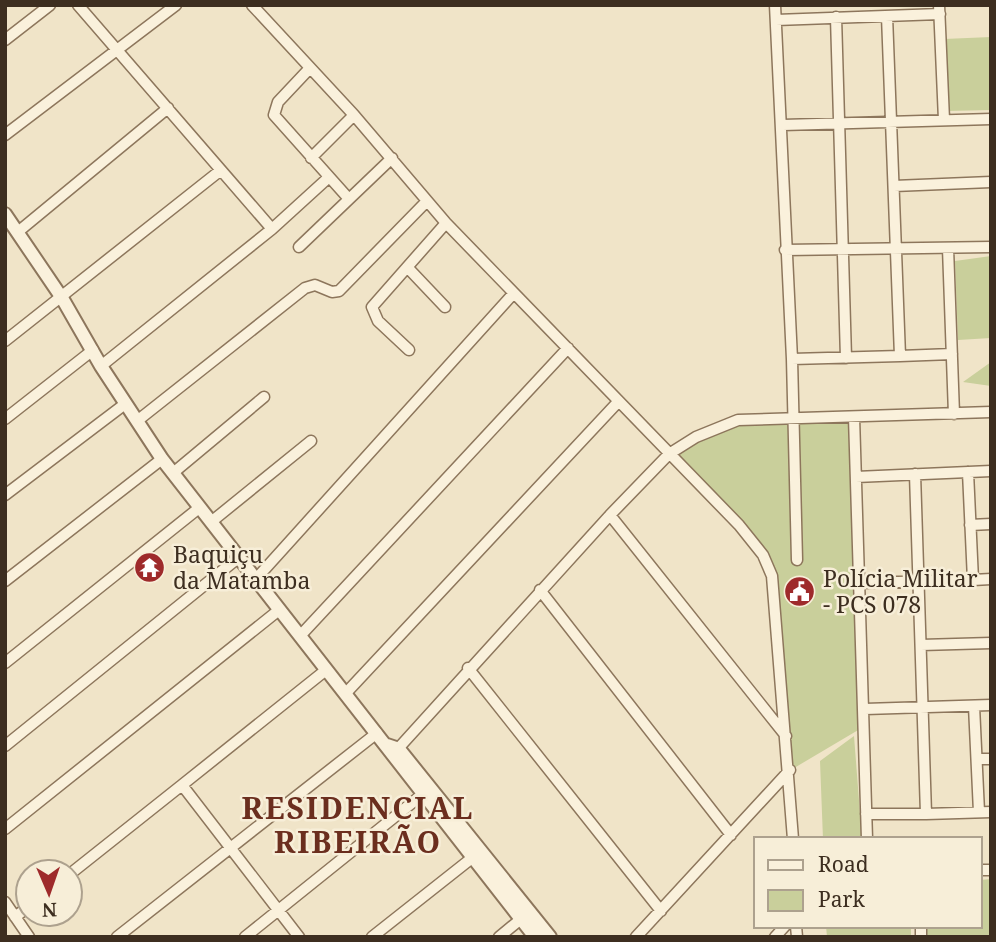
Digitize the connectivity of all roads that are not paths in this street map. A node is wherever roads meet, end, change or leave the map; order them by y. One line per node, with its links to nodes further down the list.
1 (50, 5): 10 (street)
2 (78, 5): 11 (street)
3 (176, 5): 11 (street)
4 (252, 5): 12 (street)
5 (775, 5): 9 (street)
6 (940, 10): 7 (street); 16 (street)
7 (887, 16): 8 (street); 17 (street)
8 (836, 17): 9 (street); 18 (street)
9 (776, 20): 19 (street)
10 (5, 40)
11 (117, 50): 13 (street); 20 (street)
12 (310, 68): 14 (street); 21 (street)
13 (168, 108): 23 (street); 32 (street)
14 (354, 115): 21 (street); 22 (street)
15 (991, 119): 16 (street)
16 (944, 120): 17 (street)
17 (892, 122): 18 (street); 26 (street)
18 (839, 124): 19 (street); 38 (street)
19 (783, 125): 37 (street)
20 (5, 135)
21 (311, 158): 24 (street)
22 (392, 158): 27 (street); 28 (street)
23 (220, 170): 31 (street); 41 (street)
24 (328, 178): 27 (street); 31 (street)
25 (991, 182): 26 (street)
26 (894, 186): 36 (street)
27 (349, 199): 33 (street)
28 (427, 201): 30 (street); 60 (street)
29 (5, 214): 32 (street)
30 (446, 223): 39 (street); 40 (street)
31 (272, 229): 51 (street)
32 (19, 231): 41 (street)
33 (299, 247)
34 (991, 247): 35 (street)
35 (948, 248): 36 (street); 47 (street)
36 (896, 249): 38 (street); 48 (street)
37 (785, 250): 38 (street); 50 (street)
38 (843, 251): 49 (street)
39 (408, 268): 42 (street); 45 (street)
40 (513, 294): 44 (street); 78 (street)
41 (62, 298): 43 (street); 46 (street)
42 (445, 307)
43 (5, 341)
44 (568, 348): 53 (street); 85 (street)
45 (409, 350)
46 (93, 351): 51 (street); 58 (street)
47 (952, 354): 48 (street); 56 (street)
48 (900, 356): 49 (street)
49 (846, 358): 50 (street)
50 (792, 359): 59 (street)
51 (101, 366): 54 (street)
52 (264, 397): 66 (street)
53 (618, 402): 62 (street); 91 (street)
54 (125, 404): 60 (street); 69 (street)
55 (991, 412): 56 (street)
56 (954, 414): 57 (street)
57 (854, 417): 59 (street); 68 (street)
58 (5, 419)
59 (793, 419): 62 (street); 76 (street)
60 (137, 421): 63 (street)
61 (310, 441): 72 (street)
62 (669, 454): 71 (street); 97 (street)
63 (162, 459): 66 (street); 80 (street)
64 (991, 471): 65 (street)
65 (968, 472): 67 (street); 74 (street)
66 (173, 473): 70 (street)
67 (915, 474): 68 (street); 81 (street)
68 (856, 477): 82 (street)
69 (5, 495)
70 (200, 508): 72 (street); 88 (street)
71 (610, 515): 83 (street); 97 (street)
72 (211, 522): 75 (street)
73 (991, 524): 74 (street)
74 (970, 525): 79 (street)
75 (238, 558): 78 (street); 98 (street)
76 (797, 560)
77 (991, 579): 79 (street)
78 (255, 580): 84 (street)
79 (973, 580): 81 (street)
80 (5, 582)
81 (919, 582): 82 (street); 87 (street)
82 (860, 583): 95 (street)
83 (540, 590): 89 (street); 110 (street)
84 (279, 610): 85 (street); 109 (street)
85 (300, 636): 90 (street)
86 (991, 643): 87 (street)
87 (921, 645): 94 (street)
88 (5, 663)
89 (468, 668): 99 (street); 117 (street)
90 (326, 670): 91 (street); 103 (street)
91 (346, 694): 96 (street)
92 (991, 705): 93 (street)
93 (974, 706): 94 (street); 100 (street)
94 (923, 708): 95 (street); 108 (street)
95 (865, 709): 107 (street)
96 (377, 733): 99 (street); 113 (street)
97 (787, 737): 102 (street)
98 (5, 746)
99 (393, 750): 104 (street); 125 (street)
100 (976, 759): 101 (street); 105 (street)
101 (991, 759)
102 (790, 770): 110 (street); 111 (street)
103 (182, 785): 113 (street); 115 (street)
104 (423, 794): 114 (street); 116 (street)
105 (979, 812): 106 (street); 108 (street)
106 (991, 812)
107 (866, 814): 108 (street); 112 (street)
108 (926, 814)
109 (5, 829)
110 (731, 835): 117 (street)
111 (793, 837)
112 (867, 837)
113 (231, 848): 116 (street); 119 (street)
114 (472, 858): 118 (street); 122 (street)
115 (84, 863)
116 (279, 910): 120 (street); 121 (street)
117 (661, 911): 126 (street)
118 (521, 919): 123 (street); 124 (street)
119 (117, 937)
120 (245, 937)
121 (299, 937)
122 (372, 937)
123 (499, 937)
124 (535, 937)
125 (550, 937)
126 (636, 937)

